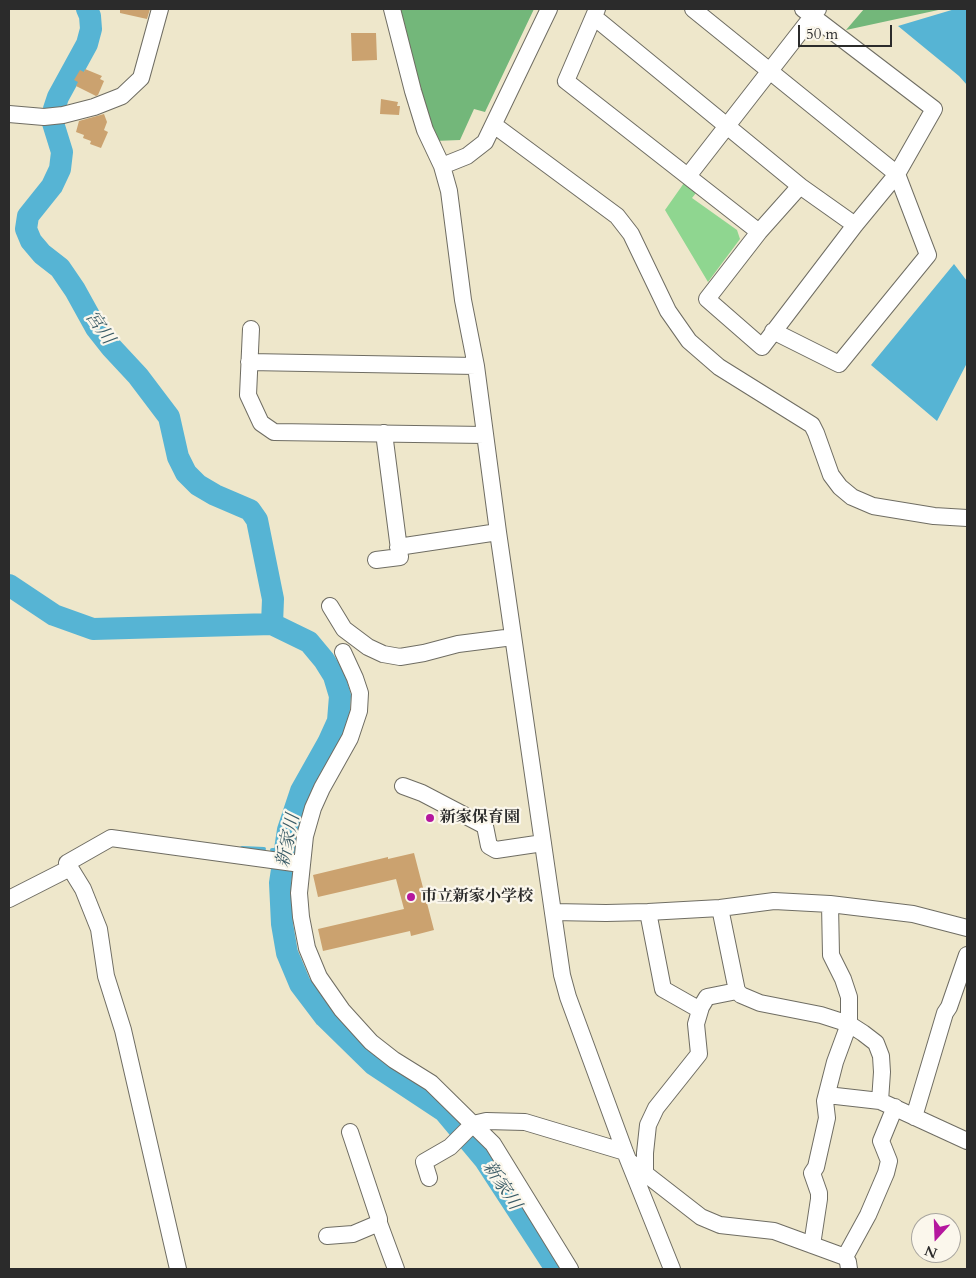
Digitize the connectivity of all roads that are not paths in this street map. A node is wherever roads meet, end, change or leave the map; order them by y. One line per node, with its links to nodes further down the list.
1 (160, 9): 8 (street)
2 (392, 9): 11 (street)
3 (548, 9): 9 (street)
4 (693, 9): 7 (street)
5 (811, 11): 7 (street); 12 (street)
6 (596, 13): 10 (street); 13 (street)
7 (770, 71): 10 (street); 12 (street)
8 (9, 114)
9 (494, 125): 11 (street); 23 (street)
10 (726, 125): 13 (street); 14 (street)
11 (442, 166): 20 (street)
12 (897, 174): 15 (street); 18 (street)
13 (688, 176): 16 (street)
14 (800, 186): 15 (street); 16 (street)
15 (855, 225): 18 (street)
16 (759, 232): 18 (street)
17 (250, 329): 19 (street)
18 (773, 331)
19 (249, 362): 20 (street); 21 (street)
20 (476, 366): 22 (street)
21 (384, 433): 22 (street); 25 (street)
22 (486, 435): 24 (street)
23 (967, 518)
24 (498, 532): 25 (street); 29 (street)
25 (398, 547): 26 (street)
26 (376, 560)
27 (330, 606): 28 (street)
28 (344, 629): 29 (street); 31 (street)
29 (513, 637): 33 (street)
30 (343, 652): 31 (street)
31 (355, 678): 34 (street)
32 (403, 786): 33 (street)
33 (543, 843): 39 (street)
34 (301, 864): 35 (street); 50 (street)
35 (70, 868): 36 (street); 60 (street)
36 (9, 899)
37 (830, 904): 38 (street); 41 (street); 45 (street)
38 (720, 908): 40 (street); 43 (street)
39 (553, 912): 40 (street); 53 (street)
40 (648, 912): 44 (street)
41 (967, 928)
42 (967, 955): 49 (street)
43 (737, 991): 44 (street); 45 (street)
44 (700, 1010): 54 (street)
45 (849, 1024): 46 (street); 47 (street)
46 (827, 1095): 47 (street); 58 (street)
47 (880, 1101): 48 (street)
48 (895, 1107): 49 (street); 59 (street)
49 (914, 1116): 52 (street)
50 (473, 1124): 53 (street); 55 (street); 62 (street)
51 (350, 1132): 56 (street)
52 (967, 1141)
53 (626, 1156): 54 (street); 63 (street)
54 (645, 1174): 58 (street)
55 (429, 1178)
56 (379, 1223): 57 (street); 61 (street)
57 (327, 1236)
58 (812, 1245): 59 (street)
59 (847, 1263)
60 (178, 1269)
61 (396, 1269)
62 (570, 1269)
63 (672, 1269)

